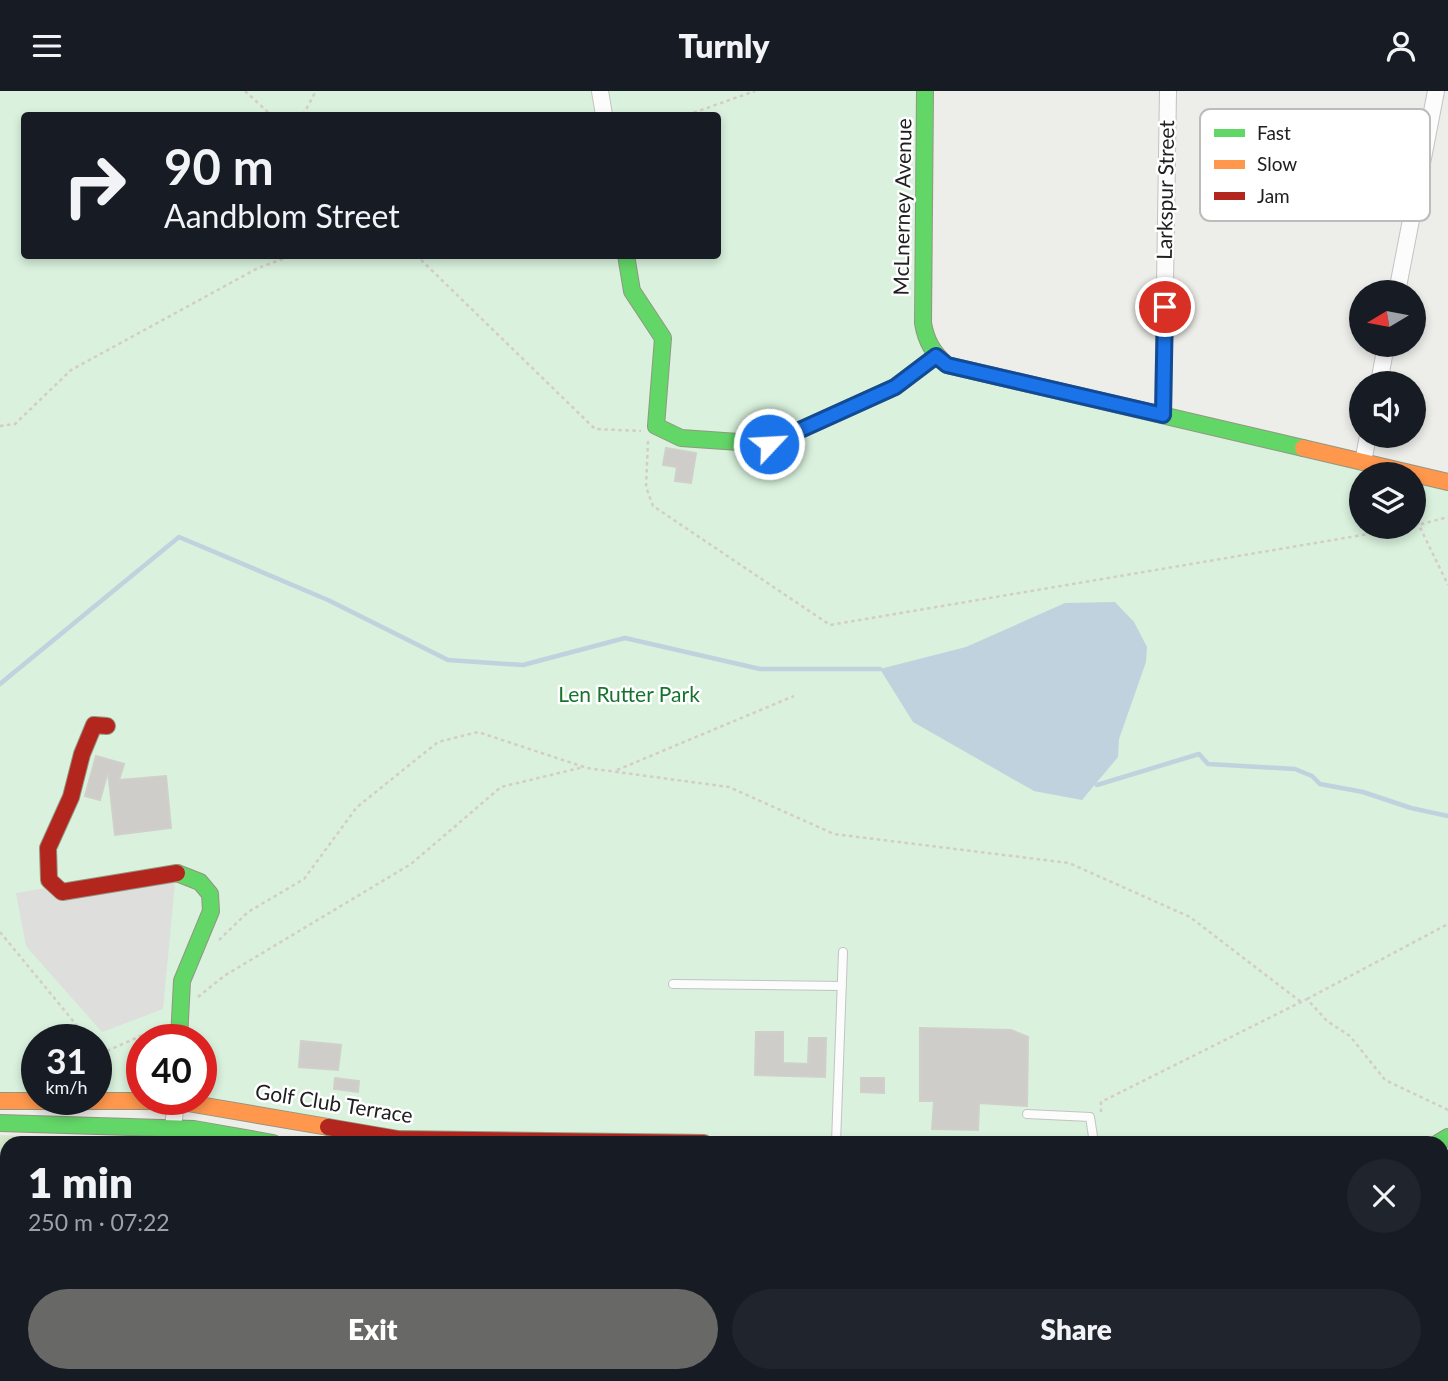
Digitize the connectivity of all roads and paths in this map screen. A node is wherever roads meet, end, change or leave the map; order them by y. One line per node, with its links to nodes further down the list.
1 (245, 91): 8 (path)
2 (316, 91): 9 (path)
3 (600, 91): 10 (street)
4 (755, 91): 11 (path)
5 (925, 91): 18 (street, McLnerney Avenue)
6 (1168, 91): 19 (street, Larkspur Street)
7 (1436, 91): 12 (street)
8 (268, 112)
9 (305, 112)
10 (604, 112)
11 (696, 112)
12 (1430, 122)
13 (1411, 221): 17 (street)
14 (283, 259): 20 (path)
15 (420, 259): 27 (path)
16 (627, 259): 18 (street)
17 (1399, 280)
18 (936, 356): 19 (street)
19 (1163, 415): 22 (street)
20 (0, 426)
21 (1366, 448): 22 (street)
22 (1363, 462)
23 (1426, 477): 24 (street)
24 (1448, 482)
25 (1448, 517): 26 (path)
26 (1426, 523)
27 (1349, 537)
28 (1426, 539): 29 (path)
29 (1448, 585)
30 (794, 696): 33 (path)
31 (107, 726): 45 (street)
32 (584, 767): 41 (path)
33 (613, 771): 36 (path); 42 (path)
34 (1448, 924): 40 (path)
35 (0, 932): 44 (path)
36 (219, 940)
37 (843, 952): 39 (lane)
38 (673, 984): 39 (lane)
39 (842, 986): 57 (lane)
40 (1307, 999): 42 (path); 50 (path)
41 (192, 1002)
42 (1301, 1002): 53 (path)
43 (169, 1019): 46 (path)
44 (76, 1024)
45 (180, 1024)
46 (112, 1049)
47 (126, 1100): 48 (street, Golf Club Terrace)
48 (0, 1101)
49 (217, 1107): 56 (street, Golf Club Terrace)
50 (1448, 1110)
51 (1027, 1114): 58 (lane)
52 (176, 1115): 55 (street)
53 (1101, 1115)
54 (0, 1123): 55 (street)
55 (175, 1136)
56 (381, 1136)
57 (836, 1136)
58 (1093, 1136)

